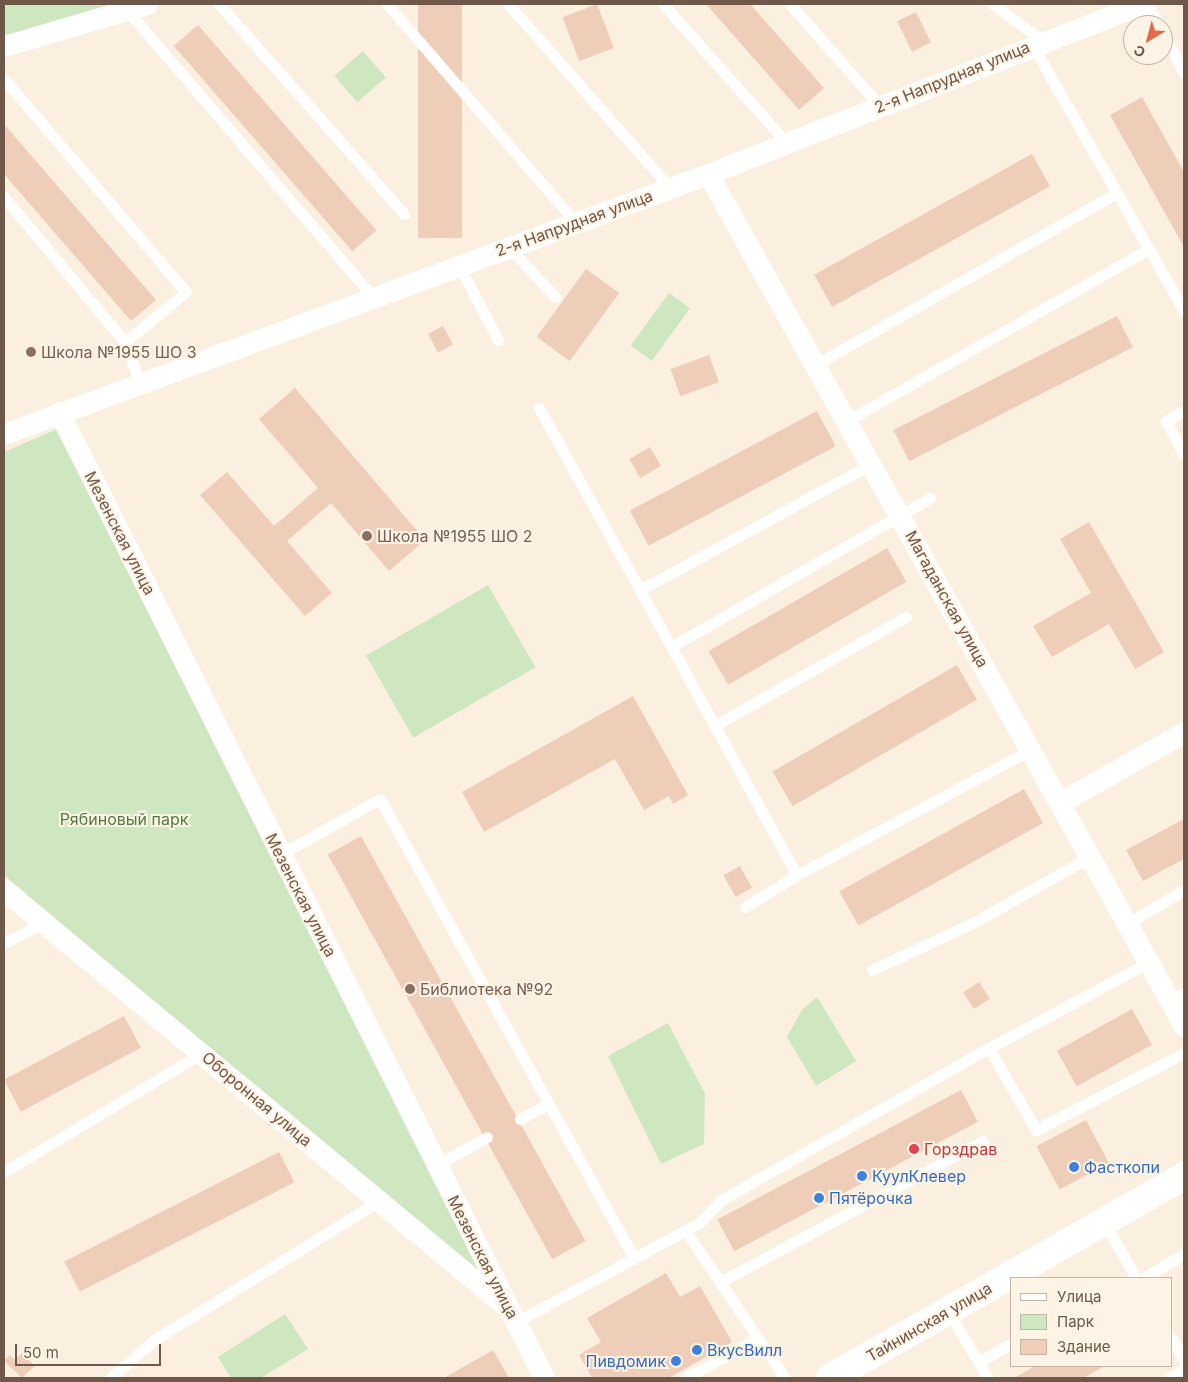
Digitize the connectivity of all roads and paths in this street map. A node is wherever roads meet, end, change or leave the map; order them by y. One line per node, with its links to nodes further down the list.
1 (219, 4): 22 (lane)
2 (387, 4): 23 (lane)
3 (508, 4): 19 (lane)
4 (663, 4): 17 (lane)
5 (790, 4): 16 (lane)
6 (993, 4): 11 (lane)
7 (1142, 4): 11 (street, 2-я Напрудная улица)
8 (1147, 4): 10 (lane)
9 (137, 7): 12 (street); 27 (lane)
10 (1153, 15)
11 (1038, 44): 16 (street, 2-я Напрудная улица); 20 (lane)
12 (4, 46)
13 (1173, 52): 14 (lane)
14 (1184, 73)
15 (4, 79): 31 (lane)
16 (880, 106): 17 (street, 2-я Напрудная улица)
17 (788, 143): 18 (street, 2-я Напрудная улица)
18 (708, 174): 19 (street, 2-я Напрудная улица); 32 (street, Магаданская улица)
19 (670, 188): 23 (street, 2-я Напрудная улица)
20 (1117, 193): 25 (lane); 32 (lane)
21 (4, 197): 31 (lane)
22 (404, 214)
23 (576, 222): 24 (street, 2-я Напрудная улица)
24 (509, 247): 26 (street, 2-я Напрудная улица); 28 (lane)
25 (1149, 249): 29 (lane); 37 (lane)
26 (459, 266): 27 (street, 2-я Напрудная улица); 30 (lane)
27 (374, 297): 33 (street, 2-я Напрудная улица)
28 (555, 297)
29 (1184, 311)
30 (498, 340)
31 (125, 342): 33 (lane)
32 (815, 365): 37 (street, Магаданская улица)
33 (140, 383): 36 (street, 2-я Напрудная улица)
34 (538, 408): 43 (lane)
35 (1184, 411): 39 (lane)
36 (59, 412): 38 (street, 2-я Напрудная улица); 50 (street, Мезенская улица)
37 (847, 421): 40 (street, Магаданская улица)
38 (4, 434)
39 (1184, 455)
40 (871, 464): 42 (street, Магаданская улица); 43 (lane)
41 (930, 498): 42 (lane)
42 (900, 516): 45 (lane); 48 (street, Магаданская улица)
43 (640, 590): 45 (lane)
44 (906, 617): 46 (lane)
45 (671, 647): 46 (lane)
46 (714, 726): 52 (lane)
47 (1184, 732): 49 (street)
48 (1032, 749): 49 (street, Магаданская улица); 52 (lane)
49 (1061, 802): 51 (street, Магаданская улица)
50 (281, 854): 66 (lane); 70 (street, Мезенская улица)
51 (1091, 856): 57 (street, Магаданская улица); 60 (lane)
52 (797, 875): 55 (lane)
53 (4, 890): 56 (street, Оборонная улица)
54 (1184, 890): 57 (lane)
55 (745, 906)
56 (43, 923): 58 (lane); 64 (street, Оборонная улица)
57 (1128, 923): 59 (street, Магаданская улица)
58 (4, 943)
59 (1149, 962): 61 (street, Магаданская улица); 63 (lane)
60 (872, 970)
61 (1177, 997): 62 (street, Магаданская улица)
62 (1184, 1026)
63 (989, 1048): 65 (lane); 75 (lane)
64 (202, 1053): 71 (lane); 73 (street, Оборонная улица)
65 (1184, 1053)
66 (548, 1104): 67 (lane); 77 (lane)
67 (520, 1119)
68 (487, 1137): 70 (lane)
69 (983, 1141): 80 (lane)
70 (437, 1165): 82 (street, Мезенская улица)
71 (4, 1172)
72 (1184, 1176): 74 (main road, Тайнинская улица)
73 (379, 1201): 82 (street, Оборонная улица); 89 (lane)
74 (1104, 1222): 78 (lane); 81 (main road, Тайнинская улица)
75 (685, 1230): 77 (lane); 80 (lane)
76 (1184, 1254): 79 (lane)
77 (634, 1258): 82 (lane)
78 (1135, 1277)
79 (1145, 1277)
80 (720, 1282): 83 (lane)
81 (948, 1311): 87 (lane); 93 (main road, Тайнинская улица)
82 (512, 1315): 90 (street, Мезенская улица)
83 (757, 1339): 91 (lane); 92 (lane)
84 (1173, 1341): 86 (lane)
85 (1010, 1344): 87 (lane)
86 (1184, 1360)
87 (979, 1362): 94 (lane)
88 (1184, 1369): 95 (lane)
89 (110, 1378)
90 (544, 1378)
91 (685, 1378)
92 (786, 1378)
93 (831, 1378)
94 (988, 1378)
95 (1169, 1378)

